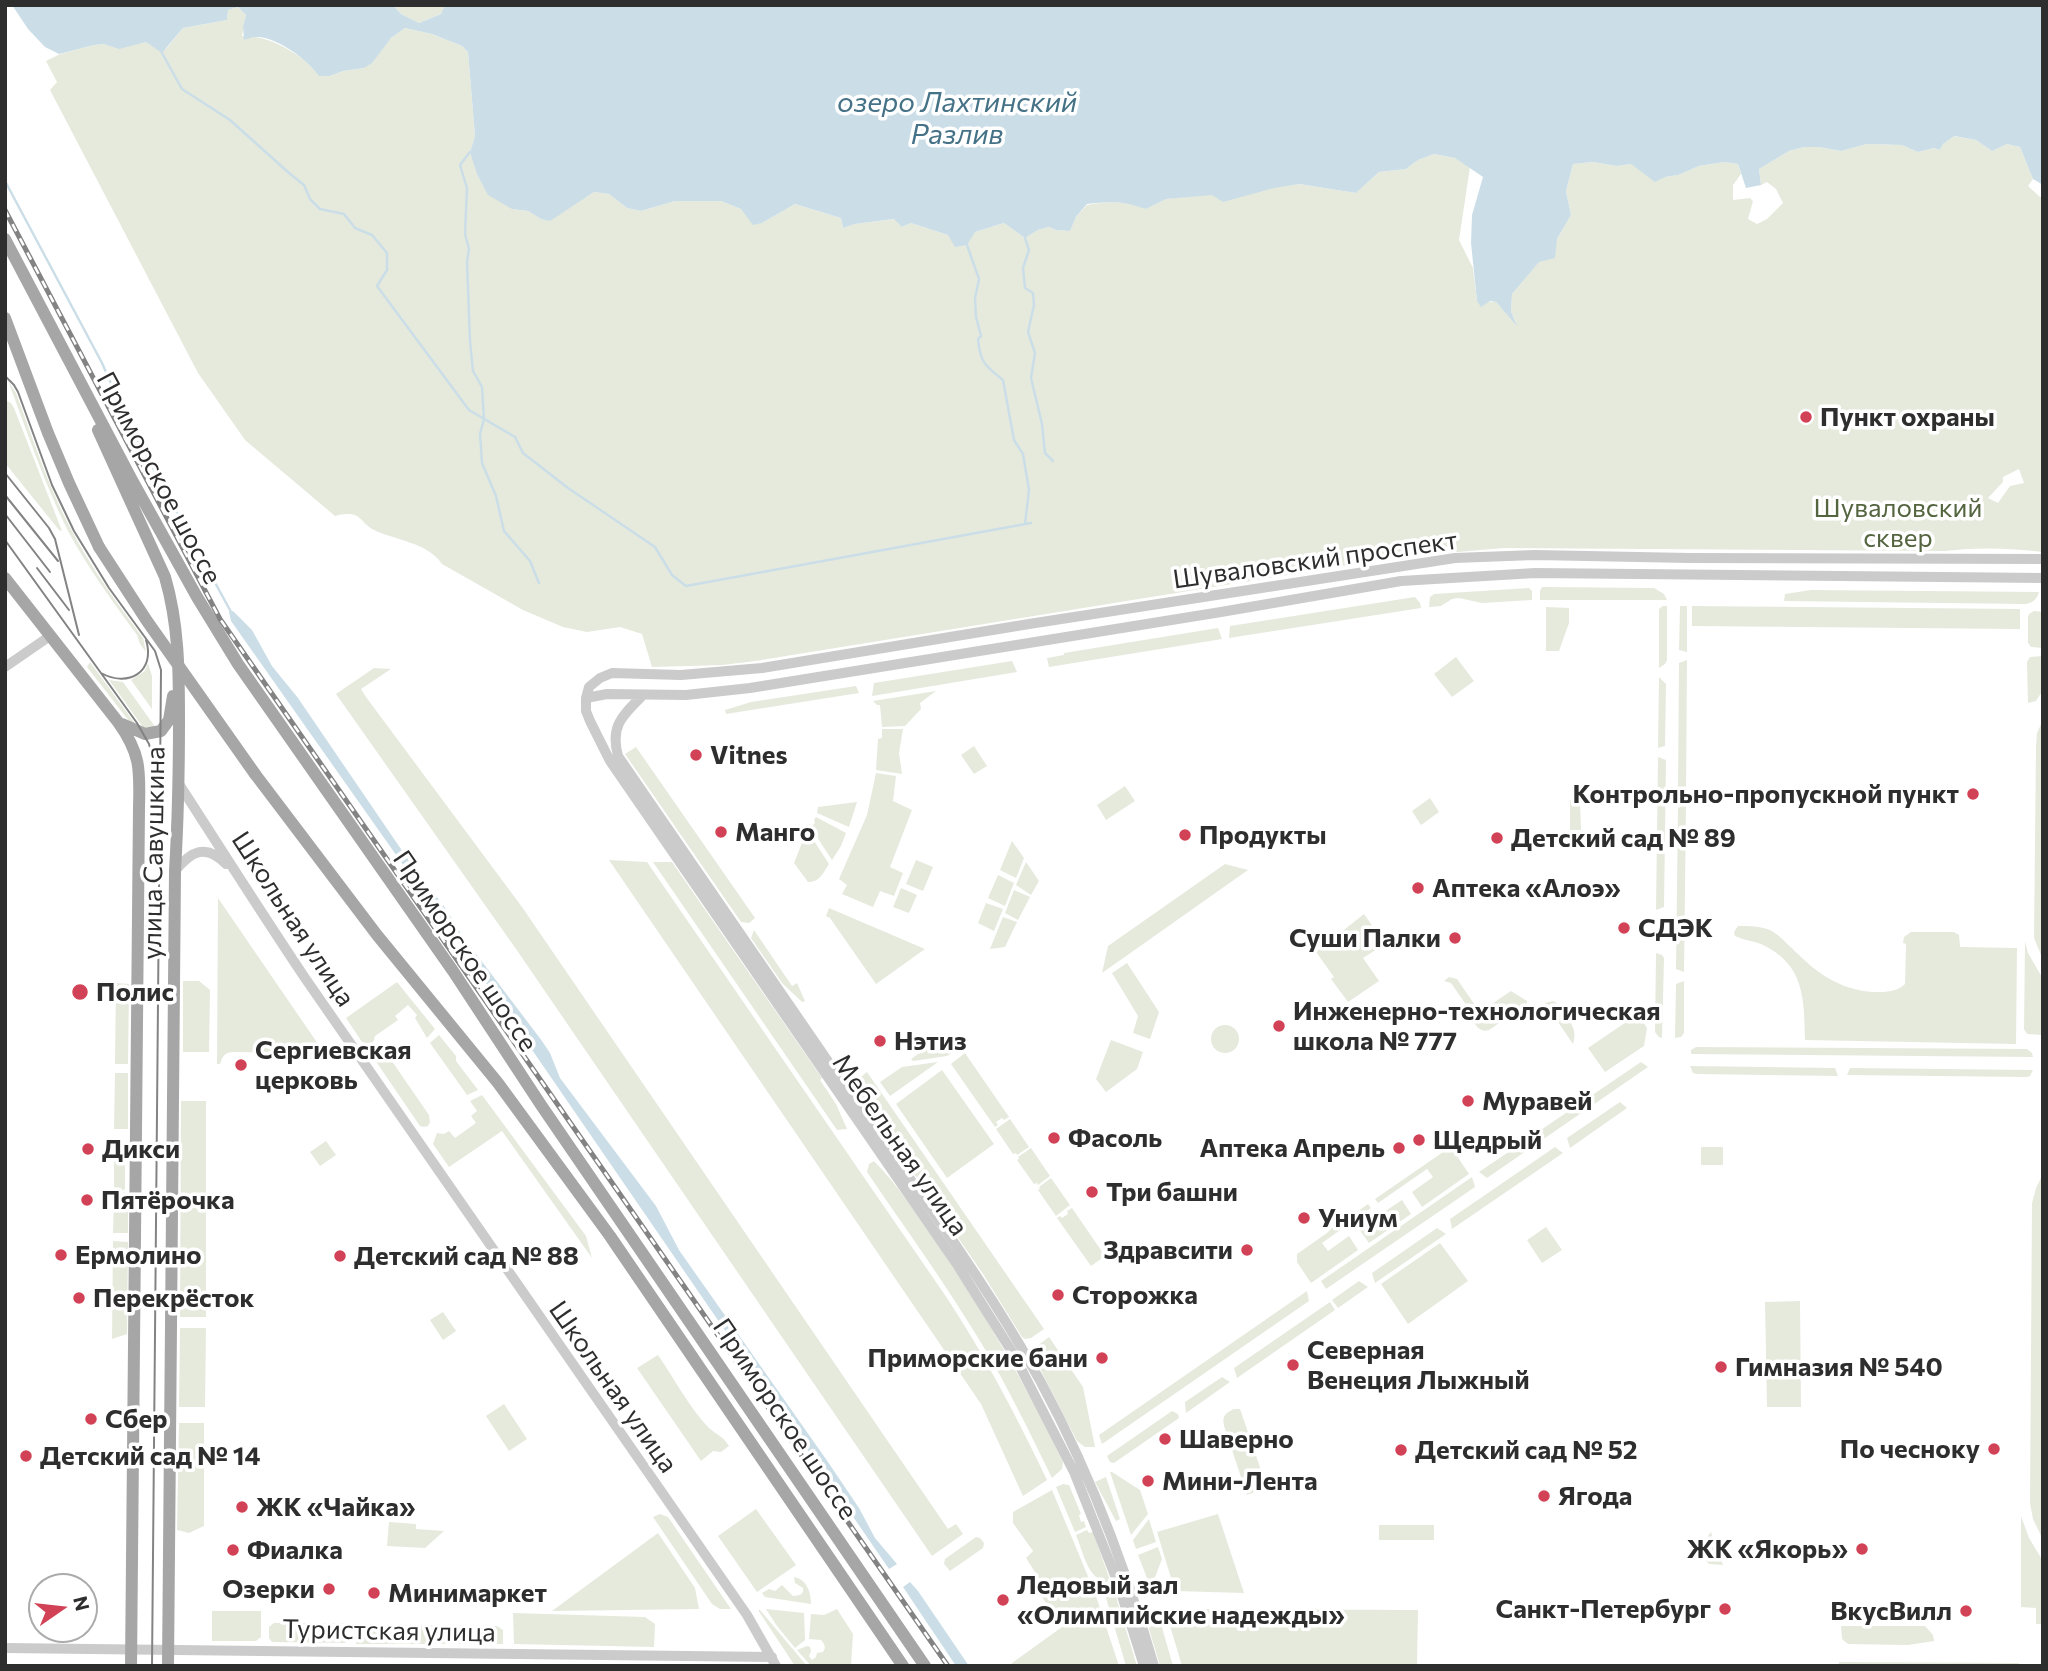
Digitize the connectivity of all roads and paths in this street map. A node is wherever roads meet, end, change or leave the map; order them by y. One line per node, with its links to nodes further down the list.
1 (5, 239): 3 (main road, Приморское шоссе)
2 (5, 318): 22 (main road, Приморское шоссе, bridge)
3 (68, 358): 8 (main road, улица Савушкина); 23 (main road, Приморское шоссе)
4 (2043, 559): 11 (street, Шуваловский проспект)
5 (5, 578): 7 (main road, улица Савушкина)
6 (2043, 578): 10 (street, Шуваловский проспект)
7 (50, 636): 9 (street); 12 (main road, улица Савушкина)
8 (179, 665): 12 (main road); 13 (main road, улица Савушкина)
9 (5, 667)
10 (642, 696): 11 (street, Шуваловский проспект); 25 (street, Мебельная улица)
11 (586, 698): 24 (street, Мебельная улица)
12 (118, 722): 17 (main road, улица Савушкина)
13 (179, 784): 14 (main road, улица Савушкина); 15 (street, Школьная улица)
14 (175, 870): 15 (street); 18 (main road, улица Савушкина)
15 (239, 879): 19 (street, Школьная улица)
16 (5, 1648): 17 (street, Туристская улица)
17 (131, 1649): 18 (street, Туристская улица); 20 (main road, улица Савушкина)
18 (169, 1649): 19 (street, Туристская улица); 21 (main road, улица Савушкина)
19 (774, 1661)
20 (131, 1666)
21 (168, 1666)
22 (903, 1666)
23 (925, 1666)
24 (1144, 1666)
25 (1154, 1666)

